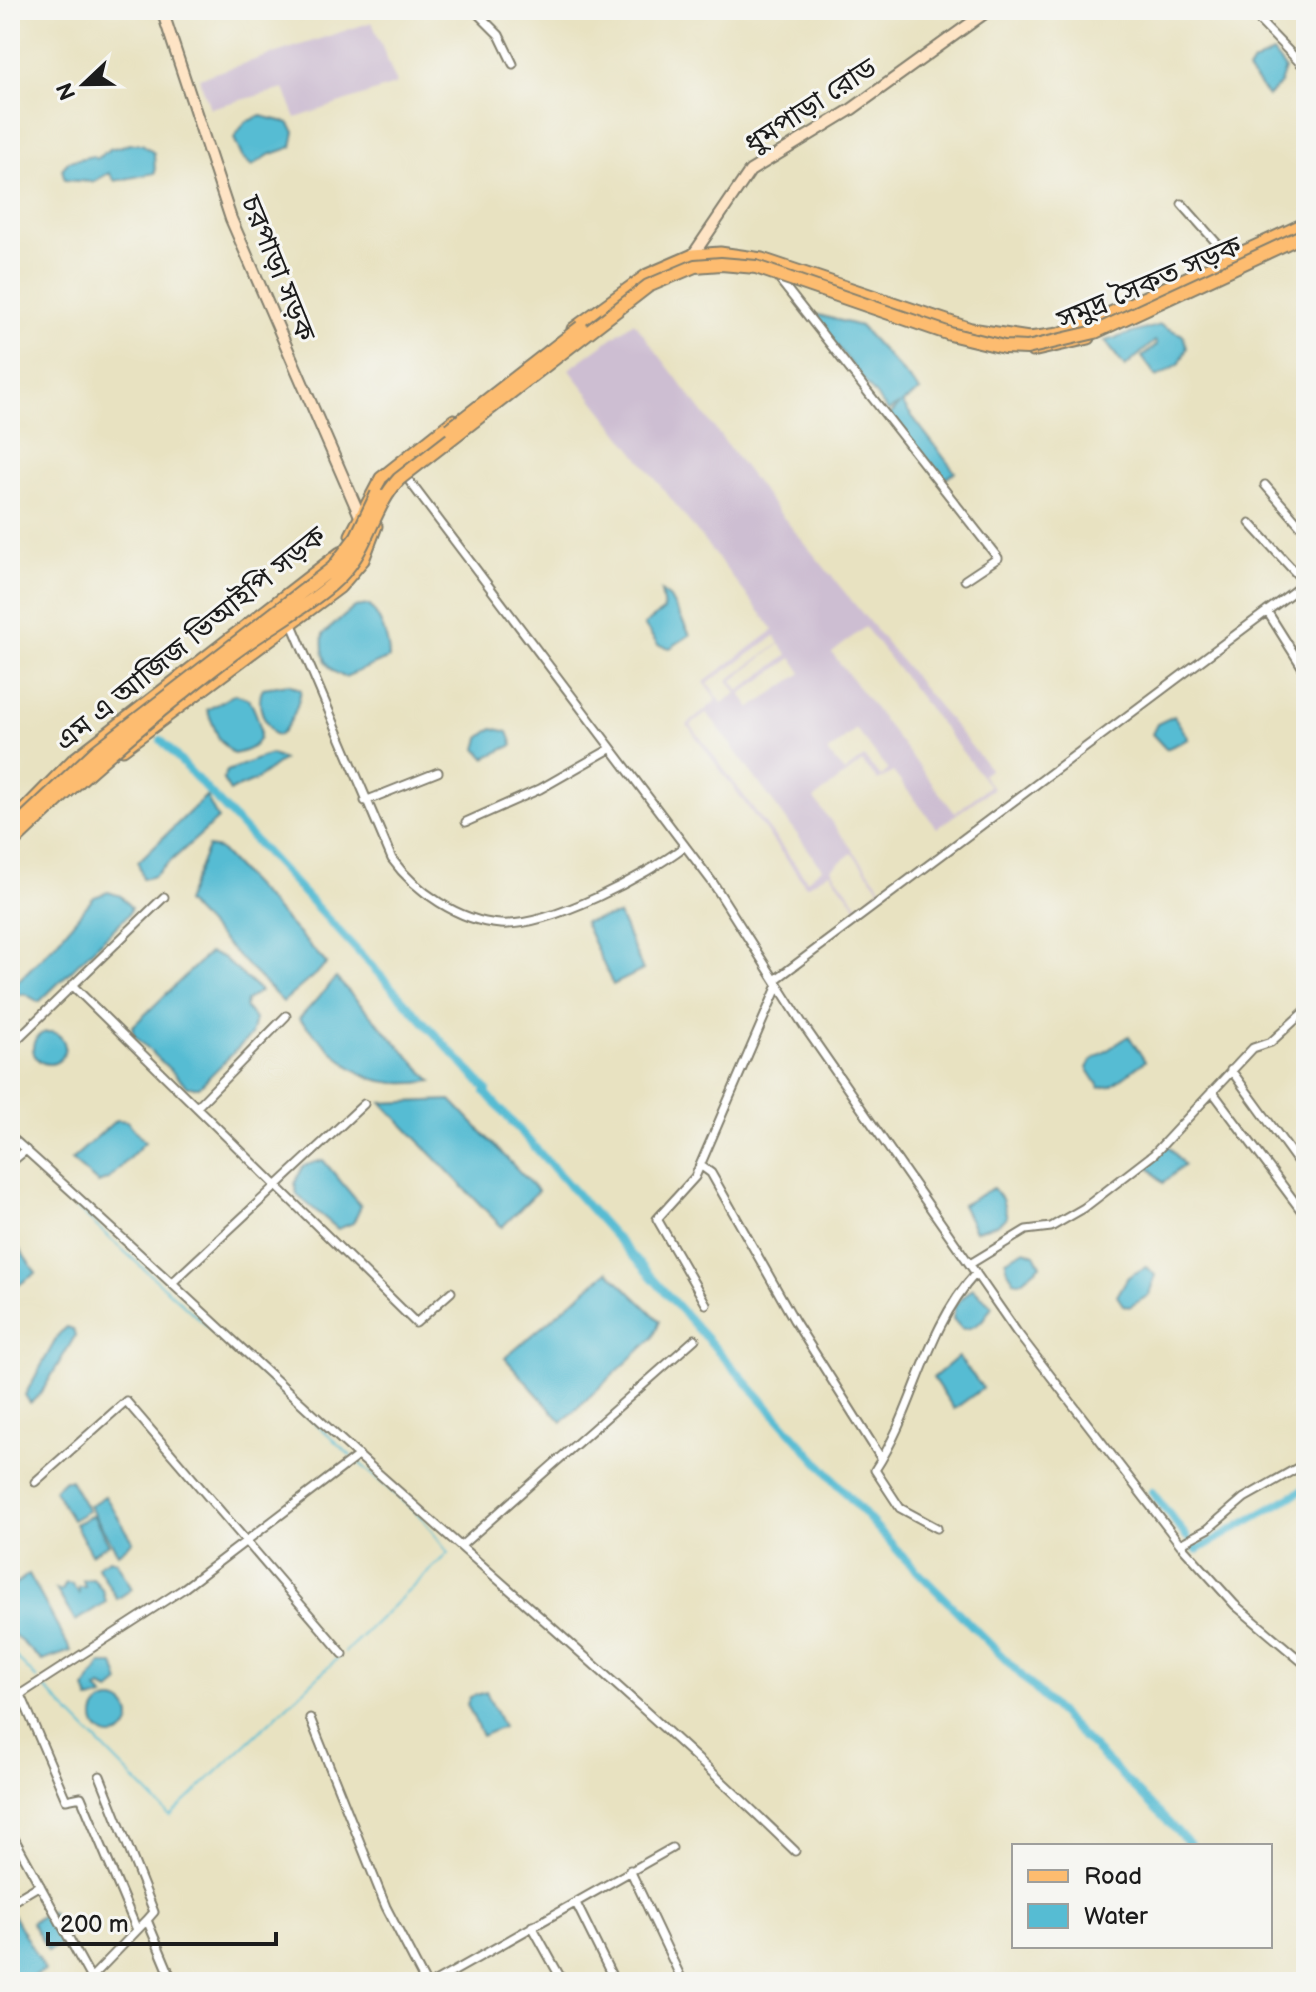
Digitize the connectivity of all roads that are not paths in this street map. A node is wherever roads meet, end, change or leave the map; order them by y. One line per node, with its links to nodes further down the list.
1 (162, 10): 16 (street, চরপাড়া সড়ক)
2 (474, 10): 5 (street)
3 (989, 10): 11 (street, ধুমপাড়া রোড)
4 (1249, 10): 6 (street)
5 (513, 64)
6 (1306, 69)
7 (1182, 204): 10 (street)
8 (1306, 224): 10 (main road, সমুদ্র সৈকত সড়ক); 30 (highway, bridge)
9 (1306, 236): 11 (highway, bridge); 13 (main road, সমুদ্র সৈকত সড়ক)
10 (1230, 258): 12 (main road, সমুদ্র সৈকত সড়ক)
11 (694, 264): 12 (main road, এম এ আজিজ ভিআইপি সড়ক); 13 (main road, এম এ আজিজ ভিআইপি সড়ক); 14 (main road, এম এ আজিজ ভিআইপি সড়ক); 16 (main road, এম এ আজিজ ভিআইপি সড়ক); 31 (highway, bridge)
12 (787, 267)
13 (779, 279): 20 (street)
14 (407, 478): 19 (main road, এম এ আজিজ ভিআইপি সড়ক); 25 (street)
15 (1265, 485): 18 (street)
16 (358, 519): 19 (street, চরপাড়া সড়ক); 29 (main road, এম এ আজিজ ভিআইপি সড়ক)
17 (1250, 523): 21 (street)
18 (1306, 532)
19 (373, 533): 23 (main road, এম এ আজিজ ভিআইপি সড়ক)
20 (965, 580)
21 (1304, 586): 22 (street)
22 (1267, 611): 24 (street); 35 (street)
23 (291, 622): 27 (street); 33 (main road)
24 (1306, 673)
25 (610, 749): 28 (street); 32 (street)
26 (438, 772): 27 (street)
27 (365, 801): 32 (street)
28 (466, 822)
29 (10, 824)
30 (10, 832)
31 (10, 845)
32 (685, 846): 35 (street)
33 (10, 852)
34 (164, 897): 36 (street)
35 (777, 982): 47 (street); 51 (street)
36 (72, 985): 39 (street); 43 (street)
37 (1306, 1010): 40 (street)
38 (286, 1016): 43 (street)
39 (10, 1046)
40 (1231, 1070): 41 (street); 48 (street)
41 (1212, 1091): 50 (street); 51 (street)
42 (364, 1104): 49 (street)
43 (197, 1107): 49 (street)
44 (10, 1136): 45 (street)
45 (26, 1150): 46 (street); 53 (street)
46 (10, 1163)
47 (700, 1165): 55 (street); 58 (street)
48 (1303, 1169)
49 (276, 1188): 53 (street); 54 (street)
50 (1306, 1217)
51 (970, 1264): 52 (street)
52 (976, 1273): 58 (street); 63 (street)
53 (173, 1282): 57 (street)
54 (451, 1292)
55 (706, 1304)
56 (695, 1339): 64 (street)
57 (359, 1455): 62 (street); 64 (street)
58 (881, 1458): 61 (street)
59 (1306, 1463): 63 (street)
60 (35, 1482): 62 (street)
61 (937, 1528)
62 (246, 1538): 65 (street); 67 (street)
63 (1180, 1544): 66 (street)
64 (462, 1545): 73 (street)
65 (343, 1654)
66 (1306, 1665)
67 (21, 1695): 68 (street); 80 (street)
68 (10, 1701)
69 (310, 1718): 83 (street)
70 (100, 1776): 78 (street)
71 (10, 1831): 75 (street)
72 (672, 1848): 74 (street)
73 (795, 1851)
74 (630, 1870): 77 (street); 87 (street)
75 (40, 1885): 76 (street); 81 (street)
76 (13, 1901)
77 (576, 1903): 79 (street); 86 (street)
78 (147, 1920): 80 (street); 82 (street)
79 (532, 1926): 84 (street); 85 (street)
80 (137, 1930): 81 (street)
81 (90, 1981)
82 (173, 1982)
83 (425, 1982)
84 (435, 1982)
85 (563, 1982)
86 (615, 1982)
87 (683, 1982)

